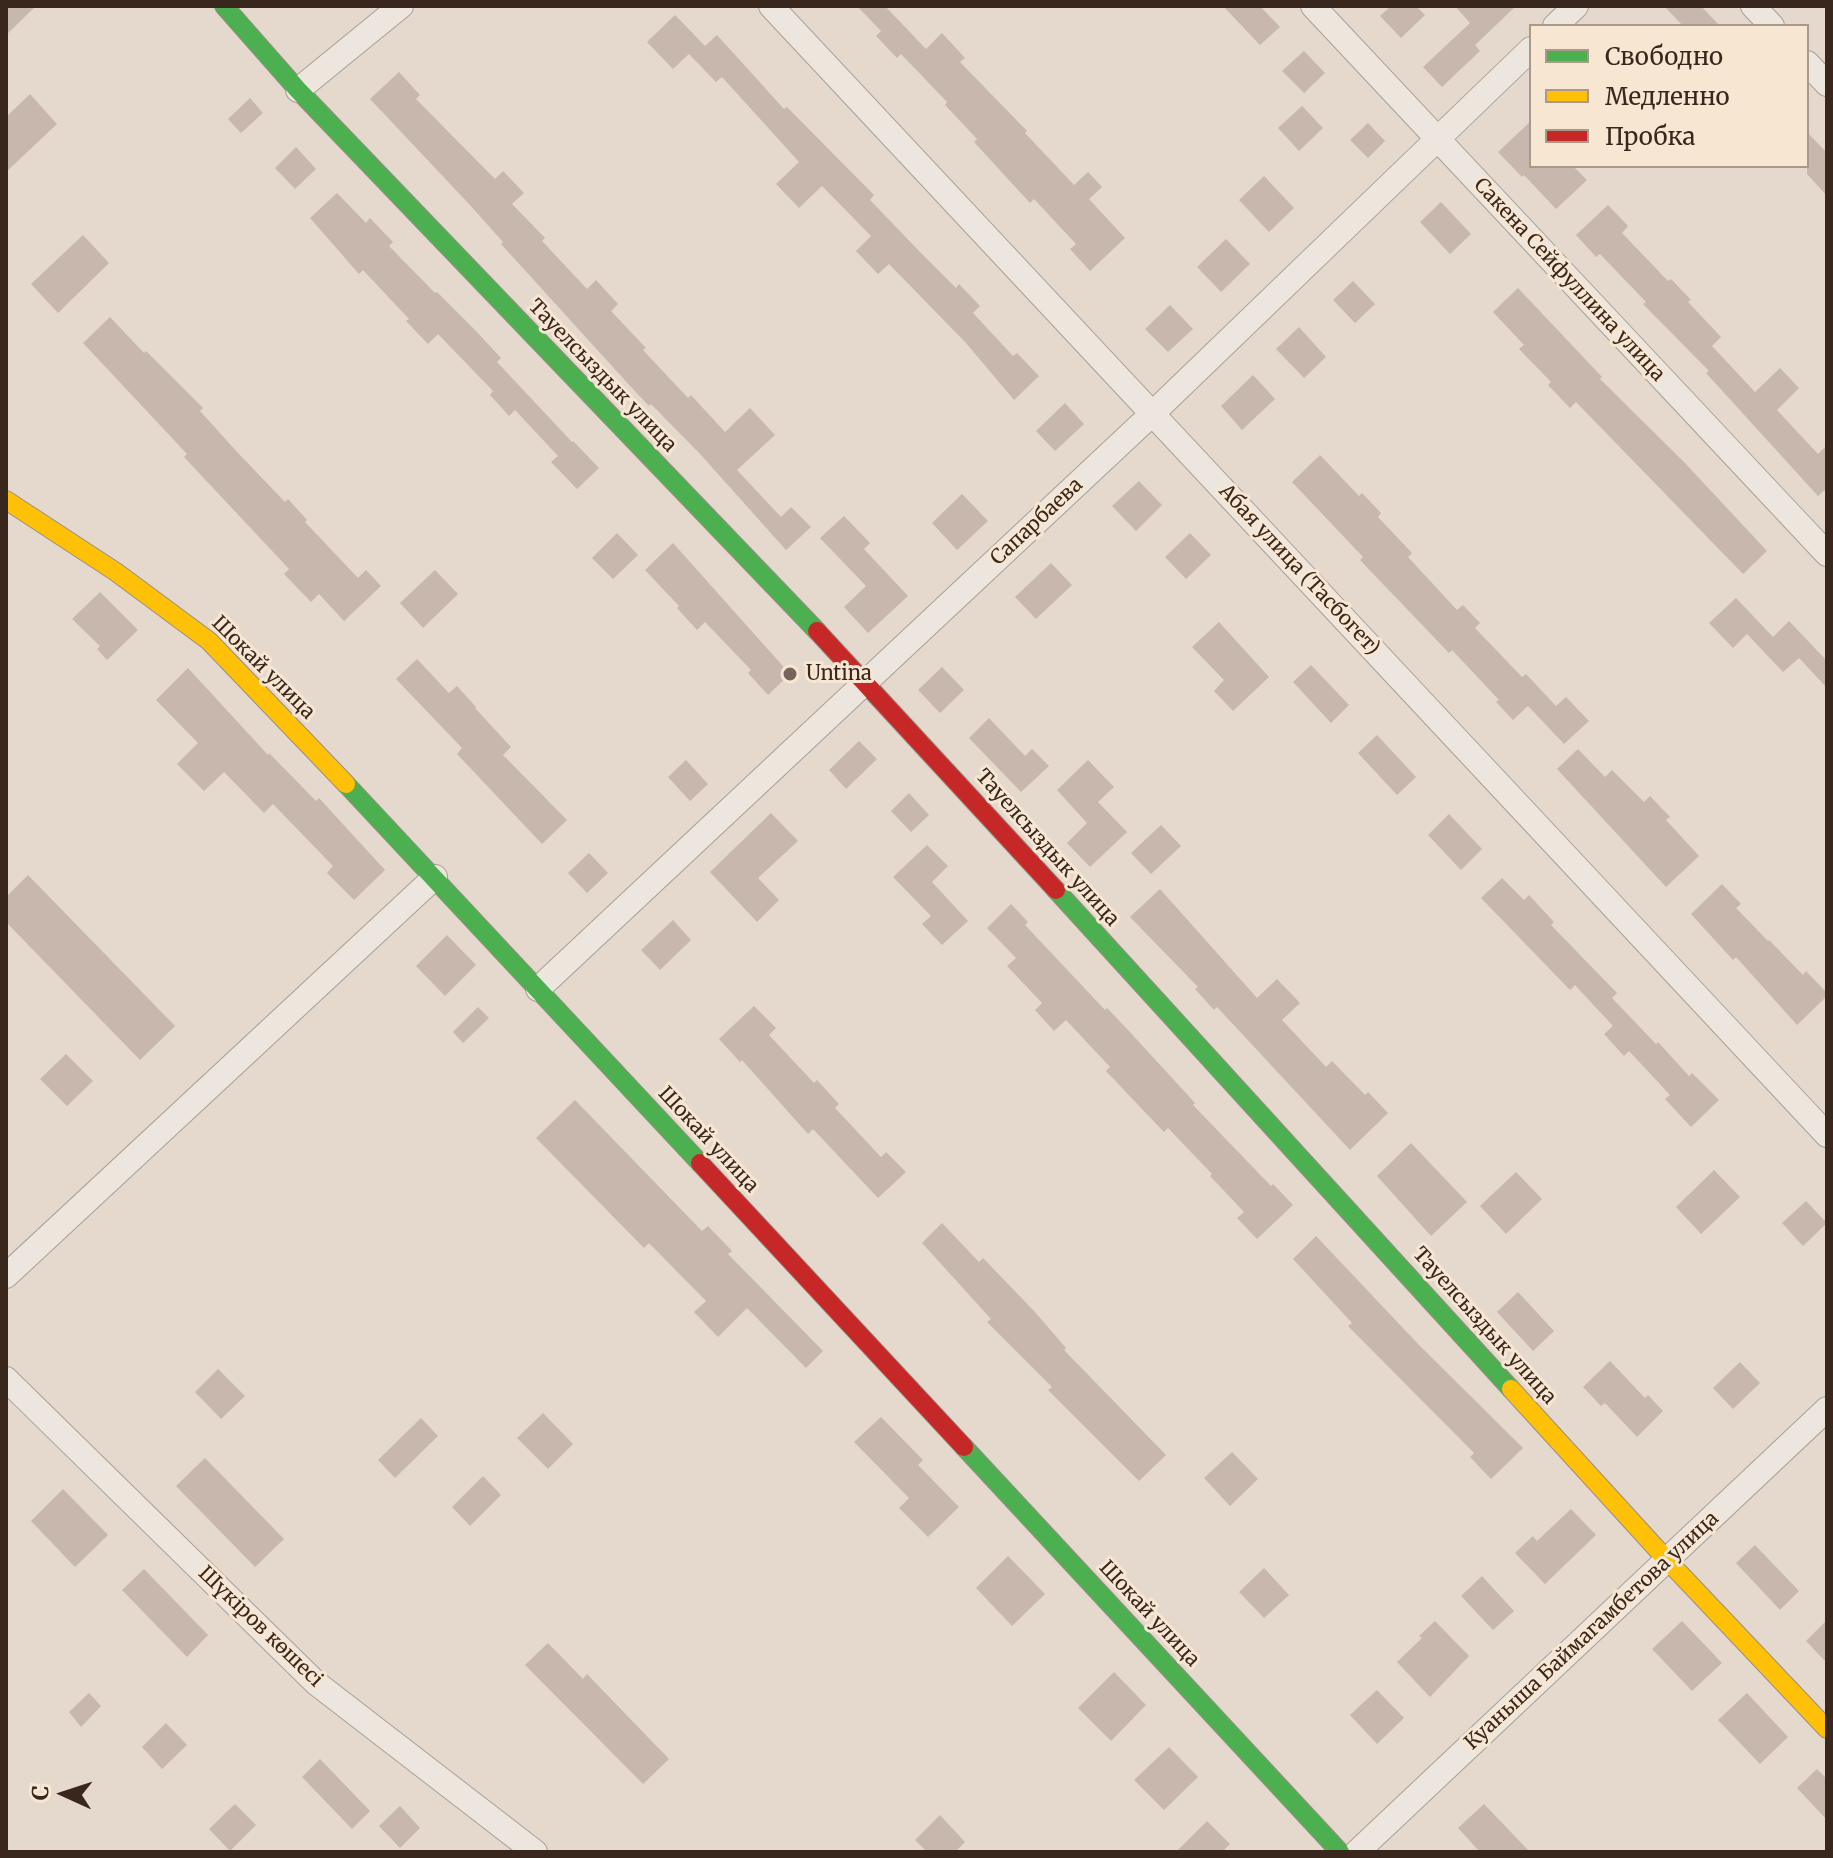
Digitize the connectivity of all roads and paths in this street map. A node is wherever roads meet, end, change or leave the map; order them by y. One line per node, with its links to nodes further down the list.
1 (224, 6): 12 (street, Тауелсыздык улица)
2 (401, 6): 12 (street)
3 (771, 6): 14 (street, Абая улица (Тасбогет))
4 (1313, 6): 13 (street, Сакена Сейфуллина улица)
5 (1576, 6): 7 (street)
6 (1753, 6): 8 (street)
7 (1557, 24)
8 (1770, 24)
9 (1529, 51): 13 (street, Сапарбаева)
10 (1809, 65): 11 (street)
11 (1827, 84)
12 (298, 90): 17 (street, Тауелсыздык улица)
13 (1437, 140): 14 (street, Сапарбаева); 16 (street, Сакена Сейфуллина улица)
14 (1152, 414): 17 (street, Сапарбаева); 20 (street, Абая улица (Тасбогет))
15 (6, 500): 18 (street, Шокай улица)
16 (1827, 554)
17 (867, 683): 19 (street, Сапарбаева); 24 (street, Тауелсыздык улица)
18 (435, 877): 19 (street, Шокай улица); 21 (street)
19 (538, 989): 27 (street, Шокай улица)
20 (1827, 1135)
21 (6, 1276)
22 (6, 1379): 26 (street, Шүкіров көшесі)
23 (1827, 1409): 24 (street, Куаныша Баймагамбетова улица)
24 (1667, 1560): 25 (street, Тауелсыздык улица); 28 (street, Куаныша Баймагамбетова улица)
25 (1827, 1729)
26 (535, 1852)
27 (1340, 1852)
28 (1357, 1852)

